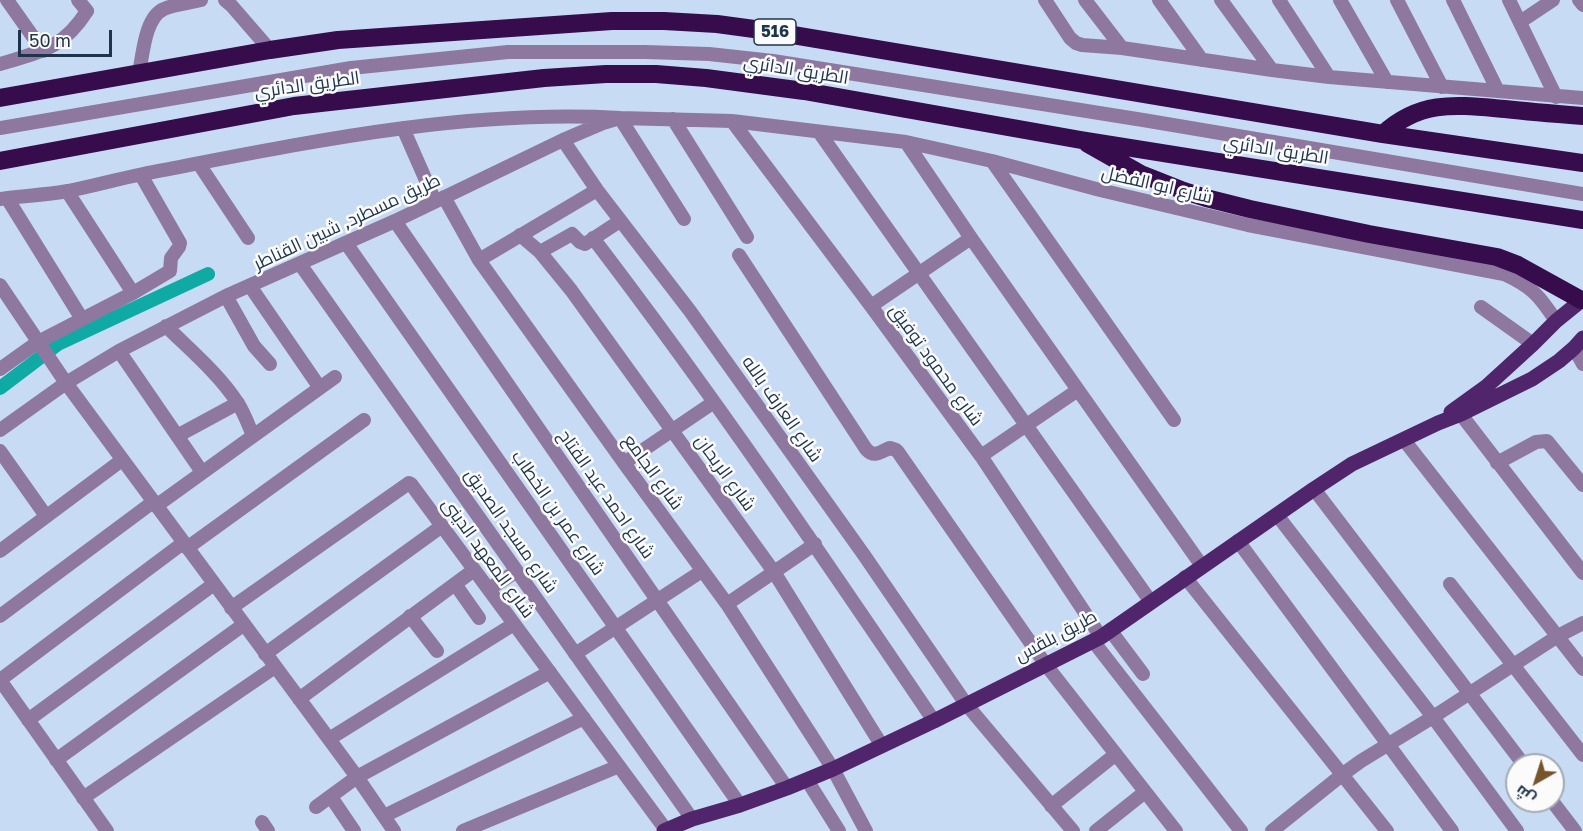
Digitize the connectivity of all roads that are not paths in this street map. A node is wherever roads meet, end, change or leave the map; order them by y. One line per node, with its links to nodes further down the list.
1 (7, 0): 20 (street)
2 (78, 0): 20 (street)
3 (201, 0): 24 (street)
4 (225, 0): 19 (street)
5 (1045, 0): 18 (street)
6 (1085, 0): 18 (street)
7 (1160, 0): 21 (street)
8 (1221, 0): 23 (street)
9 (1279, 0): 25 (street)
10 (1340, 0): 26 (street)
11 (1397, 0): 27 (street)
12 (1453, 0): 28 (street)
13 (1509, 0): 17 (street)
14 (1553, 0): 17 (street)
15 (1579, 0): 16 (street)
16 (1583, 5)
17 (1520, 22): 29 (street)
18 (1122, 48): 21 (street)
19 (270, 50): 24 (highway, الطريق الدائري / 516); 39 (highway, الطريق الدائري / 516)
20 (43, 51): 22 (street)
21 (1202, 60): 23 (street)
22 (0, 64)
23 (1272, 70): 25 (street)
24 (139, 73): 30 (highway, الطريق الدائري / 516)
25 (1329, 77): 26 (street)
26 (1387, 82): 27 (street)
27 (1442, 87): 28 (street)
28 (1498, 91): 29 (street)
29 (1556, 97): 31 (street)
30 (0, 98)
31 (1583, 98)
32 (1583, 116): 39 (highway)
33 (620, 118): 34 (street, طريق مسطرد, شبين القناطر); 37 (street); 40 (street, طريق مسطرد, شبين القناطر); 53 (street)
34 (673, 119): 35 (street, طريق مسطرد, شبين القناطر); 58 (street)
35 (732, 121): 38 (street, شارع ابو الفضل); 73 (street, شارع محمود توفيق)
36 (0, 128): 50 (street)
37 (403, 128): 46 (street); 52 (street, شارع الجامع)
38 (819, 132): 42 (street, شارع ابو الفضل); 67 (street)
39 (1383, 134): 45 (highway, الطريق الدائري / 516)
40 (563, 140): 48 (street, شارع العارف بالله); 52 (street, طريق مسطرد, شبين القناطر)
41 (1082, 140): 43 (highway, الطريق الدائري); 55 (highway, الطريق الدائري); 72 (highway)
42 (906, 142): 44 (street, شارع ابو الفضل); 59 (street)
43 (0, 161)
44 (992, 161): 76 (street, شارع ابو الفضل); 93 (street)
45 (1583, 163)
46 (199, 164): 47 (street); 60 (street)
47 (141, 175): 49 (street); 70 (street)
48 (597, 190): 54 (street, شارع العارف بالله); 57 (street)
49 (67, 191): 51 (street); 70 (street)
50 (1583, 194)
51 (4, 198): 75 (street)
52 (440, 199): 56 (street, طريق مسطرد, شبين القناطر); 65 (street, شارع الجامع)
53 (684, 219)
54 (620, 220): 61 (street); 152 (street, شارع العارف بالله)
55 (1583, 220)
56 (395, 221): 62 (street, طريق مسطرد, شبين القناطر); 127 (street, شارع احمد عبد الفتاح)
57 (520, 235): 63 (street, شارع الريحان); 65 (street)
58 (747, 237)
59 (971, 237): 67 (street); 88 (street)
60 (248, 238)
61 (593, 238): 63 (street); 89 (street)
62 (346, 243): 66 (street, طريق مسطرد, شبين القناطر); 137 (street, شارع عمر بن الخطاب)
63 (540, 252): 96 (street, شارع الريحان)
64 (739, 255): 144 (street)
65 (479, 260): 103 (street, شارع الجامع)
66 (300, 264): 69 (street, طريق مسطرد, شبين القناطر); 118 (street, شارع مسجد الصديق)
67 (918, 273): 73 (street); 94 (street)
68 (0, 285): 78 (street)
69 (250, 286): 71 (street, طريق مسطرد, شبين القناطر); 87 (street)
70 (133, 292): 75 (street)
71 (226, 296): 77 (street, طريق مسطرد, شبين القناطر); 82 (street)
72 (1582, 300): 76 (main road)
73 (871, 306): 101 (street, شارع محمود توفيق)
74 (1481, 307): 80 (street)
75 (82, 319): 78 (street)
76 (1556, 321): 80 (main road)
77 (166, 326): 81 (street, طريق مسطرد, شبين القناطر); 90 (street)
78 (38, 342): 84 (street); 86 (street)
79 (1578, 343): 83 (street); 91 (main road)
80 (1533, 344): 91 (main road)
81 (119, 351): 86 (street, طريق مسطرد, شبين القناطر); 97 (street)
82 (270, 364)
83 (1583, 364)
84 (0, 369)
85 (335, 377): 87 (street)
86 (66, 382): 95 (street, طريق مسطرد, شبين القناطر); 102 (street)
87 (320, 388): 98 (street)
88 (1078, 390): 94 (street); 116 (street)
89 (714, 402): 96 (street); 114 (street)
90 (238, 403): 97 (street); 98 (street)
91 (1459, 411): 99 (main road, طريق بلقس); 104 (street)
92 (364, 420): 115 (street)
93 (1174, 420)
94 (1026, 426): 101 (street); 128 (street)
95 (0, 430)
96 (672, 430): 103 (street); 120 (street, شارع الريحان)
97 (177, 436): 105 (street)
98 (253, 436): 105 (street)
99 (1404, 440): 107 (main road, طريق بلقس); 139 (street)
100 (0, 451): 110 (street)
101 (981, 456): 138 (street, شارع محمود توفيق)
102 (122, 460): 108 (street); 110 (street)
103 (624, 463): 119 (street, شارع الجامع)
104 (1497, 463): 106 (street); 121 (street)
105 (202, 472): 108 (street)
106 (1583, 485)
107 (1314, 489): 109 (main road, طريق بلقس); 150 (street)
108 (155, 504): 115 (street); 131 (street)
109 (1277, 515): 112 (main road, طريق بلقس); 153 (street)
110 (46, 516): 113 (street)
111 (442, 526): 117 (street, شارع المعهد الدينى); 130 (street, شارع المعهد الدينى); 141 (street)
112 (1238, 542): 116 (main road, طريق بلقس); 158 (street)
113 (2, 544)
114 (815, 544): 120 (street); 156 (street)
115 (185, 546): 123 (street); 149 (street)
116 (1202, 566): 122 (main road, طريق بلقس)
117 (474, 570): 124 (street); 126 (street, شارع المعهد الدينى)
118 (517, 571): 126 (street); 142 (street, شارع مسجد الصديق)
119 (702, 571): 127 (street); 129 (street, شارع الجامع)
120 (774, 572): 129 (street); 159 (street, شارع الريحان)
121 (1583, 573)
122 (1185, 577): 128 (main road, طريق بلقس); 166 (street)
123 (214, 584): 130 (street); 155 (street)
124 (454, 584): 132 (street); 133 (street)
125 (1450, 584): 143 (street)
126 (489, 589): 135 (street, شارع المعهد الدينى)
127 (657, 600): 137 (street); 169 (street, شارع احمد عبد الفتاح)
128 (1150, 602): 138 (main road, طريق بلقس)
129 (727, 604): 165 (street, شارع الجامع)
130 (231, 608): 136 (street)
131 (0, 616)
132 (410, 616): 140 (street); 151 (street)
133 (479, 618)
134 (1583, 623): 139 (street)
135 (514, 624): 147 (street, شارع المعهد الدينى); 157 (street)
136 (243, 625): 141 (street); 163 (street)
137 (616, 627): 142 (street); 173 (street, شارع عمر بن الخطاب)
138 (1102, 636): 144 (main road, طريق بلقس); 148 (street); 190 (street)
139 (1558, 636): 143 (street); 146 (street)
140 (437, 651)
141 (266, 654): 145 (street)
142 (575, 654): 178 (street, شارع مسجد الصديق)
143 (1513, 664): 150 (street); 162 (street)
144 (1046, 665): 152 (main road, طريق بلقس); 161 (street)
145 (275, 667): 151 (street); 172 (street)
146 (1583, 669)
147 (550, 672): 154 (street, شارع المعهد الدينى); 167 (street)
148 (1143, 674)
149 (0, 680): 155 (street)
150 (1469, 693): 153 (street); 160 (street)
151 (299, 699): 157 (street)
152 (966, 704): 156 (main road, طريق بلقس); 174 (street, شارع العارف بالله)
153 (1433, 717): 158 (street); 194 (street)
154 (584, 718): 164 (street, شارع المعهد الدينى); 177 (street)
155 (28, 720): 163 (street)
156 (934, 721): 159 (main road, طريق بلقس)
157 (329, 739): 167 (street)
158 (1388, 746): 166 (street); 193 (street)
159 (882, 747): 165 (main road, طريق بلقس)
160 (1515, 753)
161 (1116, 754): 170 (street); 174 (street)
162 (1583, 755)
163 (56, 760): 172 (street)
164 (619, 766): 183 (street); 184 (street, شارع المعهد الدينى)
165 (833, 769): 168 (main road, طريق بلقس); 186 (street, شارع الجامع)
166 (1343, 774): 191 (street); 192 (street)
167 (357, 777): 171 (street); 177 (street)
168 (807, 780): 169 (main road, طريق بلقس); 185 (street)
169 (787, 788): 173 (main road, طريق بلقس)
170 (1145, 792): 179 (street); 189 (street)
171 (331, 797): 175 (street); 181 (street)
172 (83, 798): 180 (street)
173 (740, 805): 178 (main road, طريق بلقس)
174 (1051, 806): 187 (street, شارع العارف بالله)
175 (316, 807)
176 (1561, 813): 195 (street)
177 (384, 816): 182 (street)
178 (692, 819): 184 (main road, طريق بلقس)
179 (1113, 826): 188 (street)
180 (107, 831)
181 (354, 831)
182 (394, 831)
183 (463, 831)
184 (665, 831)
185 (839, 831)
186 (866, 831)
187 (1073, 831)
188 (1096, 831)
189 (1175, 831)
190 (1241, 831)
191 (1272, 831)
192 (1387, 831)
193 (1452, 831)
194 (1518, 831)
195 (1575, 831)

